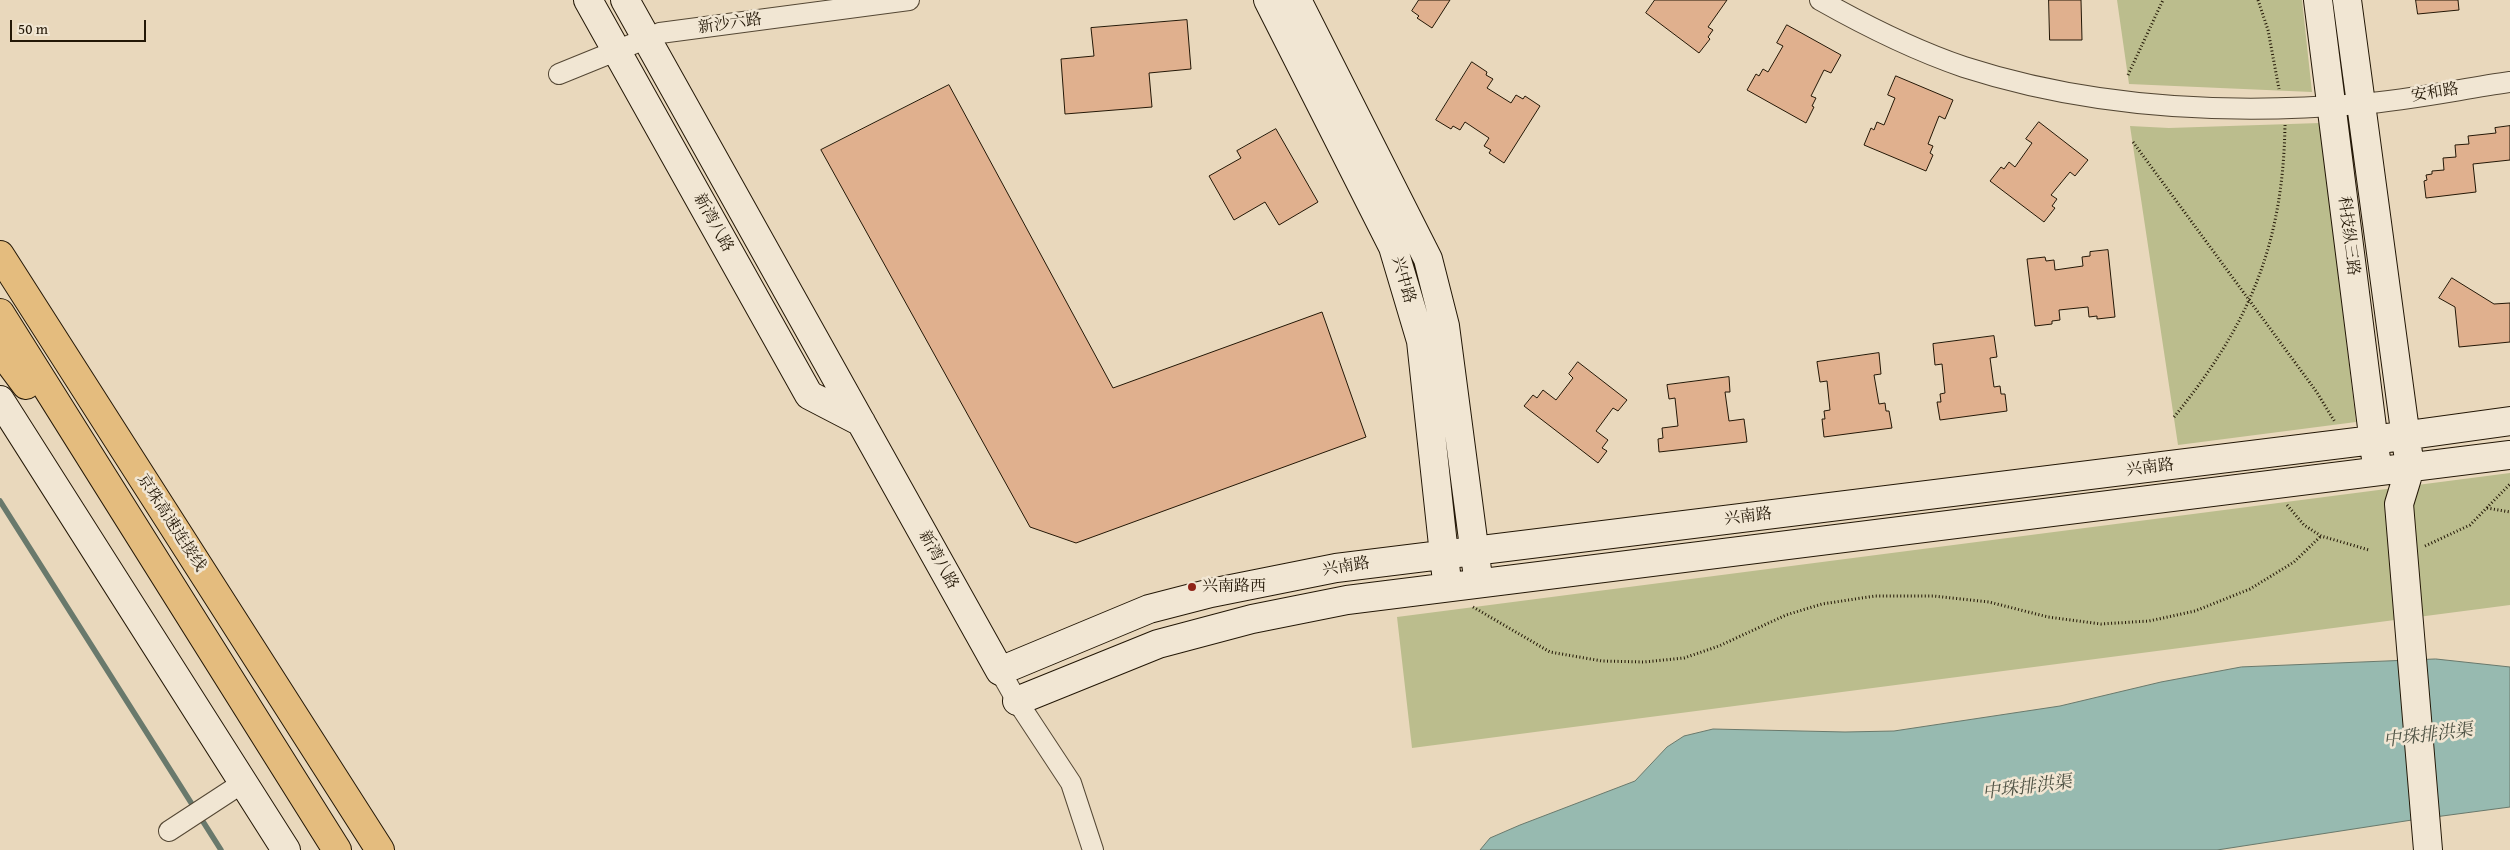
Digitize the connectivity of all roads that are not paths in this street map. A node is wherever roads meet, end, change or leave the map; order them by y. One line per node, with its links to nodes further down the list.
1 (588, 0): 10 (street, 新湾八路)
2 (625, 0): 9 (street, 新湾八路)
3 (909, 0): 9 (street, 新沙六路)
4 (1268, 0): 29 (street, 兴中路)
5 (1298, 0): 28 (street, 兴中路)
6 (1820, 0): 14 (street, 安和路)
7 (2318, 0): 14 (street, 科技纵三路)
8 (2347, 0): 13 (street, 科技纵三路)
9 (647, 38): 10 (street, 新沙六路); 20 (street, 新湾八路)
10 (616, 51): 11 (street, 新沙六路); 20 (street, 新湾八路)
11 (559, 74)
12 (2510, 82): 13 (street, 安和路)
13 (2361, 104): 14 (street, 安和路); 21 (street, 科技纵三路)
14 (2331, 105): 22 (street, 科技纵三路)
15 (0, 255): 38 (highway, 京珠高速连接线)
16 (0, 313): 26 (highway, 京珠高速连接线)
17 (0, 350): 26 (highway)
18 (0, 400): 34 (street)
19 (2510, 421): 21 (street, 兴南路)
20 (861, 422): 32 (street, 新湾八路)
21 (2404, 436): 22 (street, 兴南路); 24 (street, 科技纵三路)
22 (2373, 440): 25 (street, 科技纵三路); 28 (street, 兴南路)
23 (2510, 455): 24 (street, 兴南路)
24 (2410, 468): 25 (street, 兴南路); 27 (street)
25 (2378, 472): 27 (street); 31 (street, 兴南路)
26 (107, 483): 37 (highway, 京珠高速连接线)
27 (2399, 504): 40 (street)
28 (1475, 551): 29 (street, 兴南路); 31 (street, 兴中路)
29 (1444, 555): 30 (street, 兴中路); 32 (street, 兴南路)
30 (1448, 588): 31 (street, 兴南路); 33 (street, 兴南路)
31 (1476, 595)
32 (1000, 671): 33 (street)
33 (1017, 700): 39 (street)
34 (244, 782): 35 (street); 36 (street)
35 (170, 831)
36 (283, 848)
37 (337, 850)
38 (380, 850)
39 (1093, 850)
40 (2428, 850)

